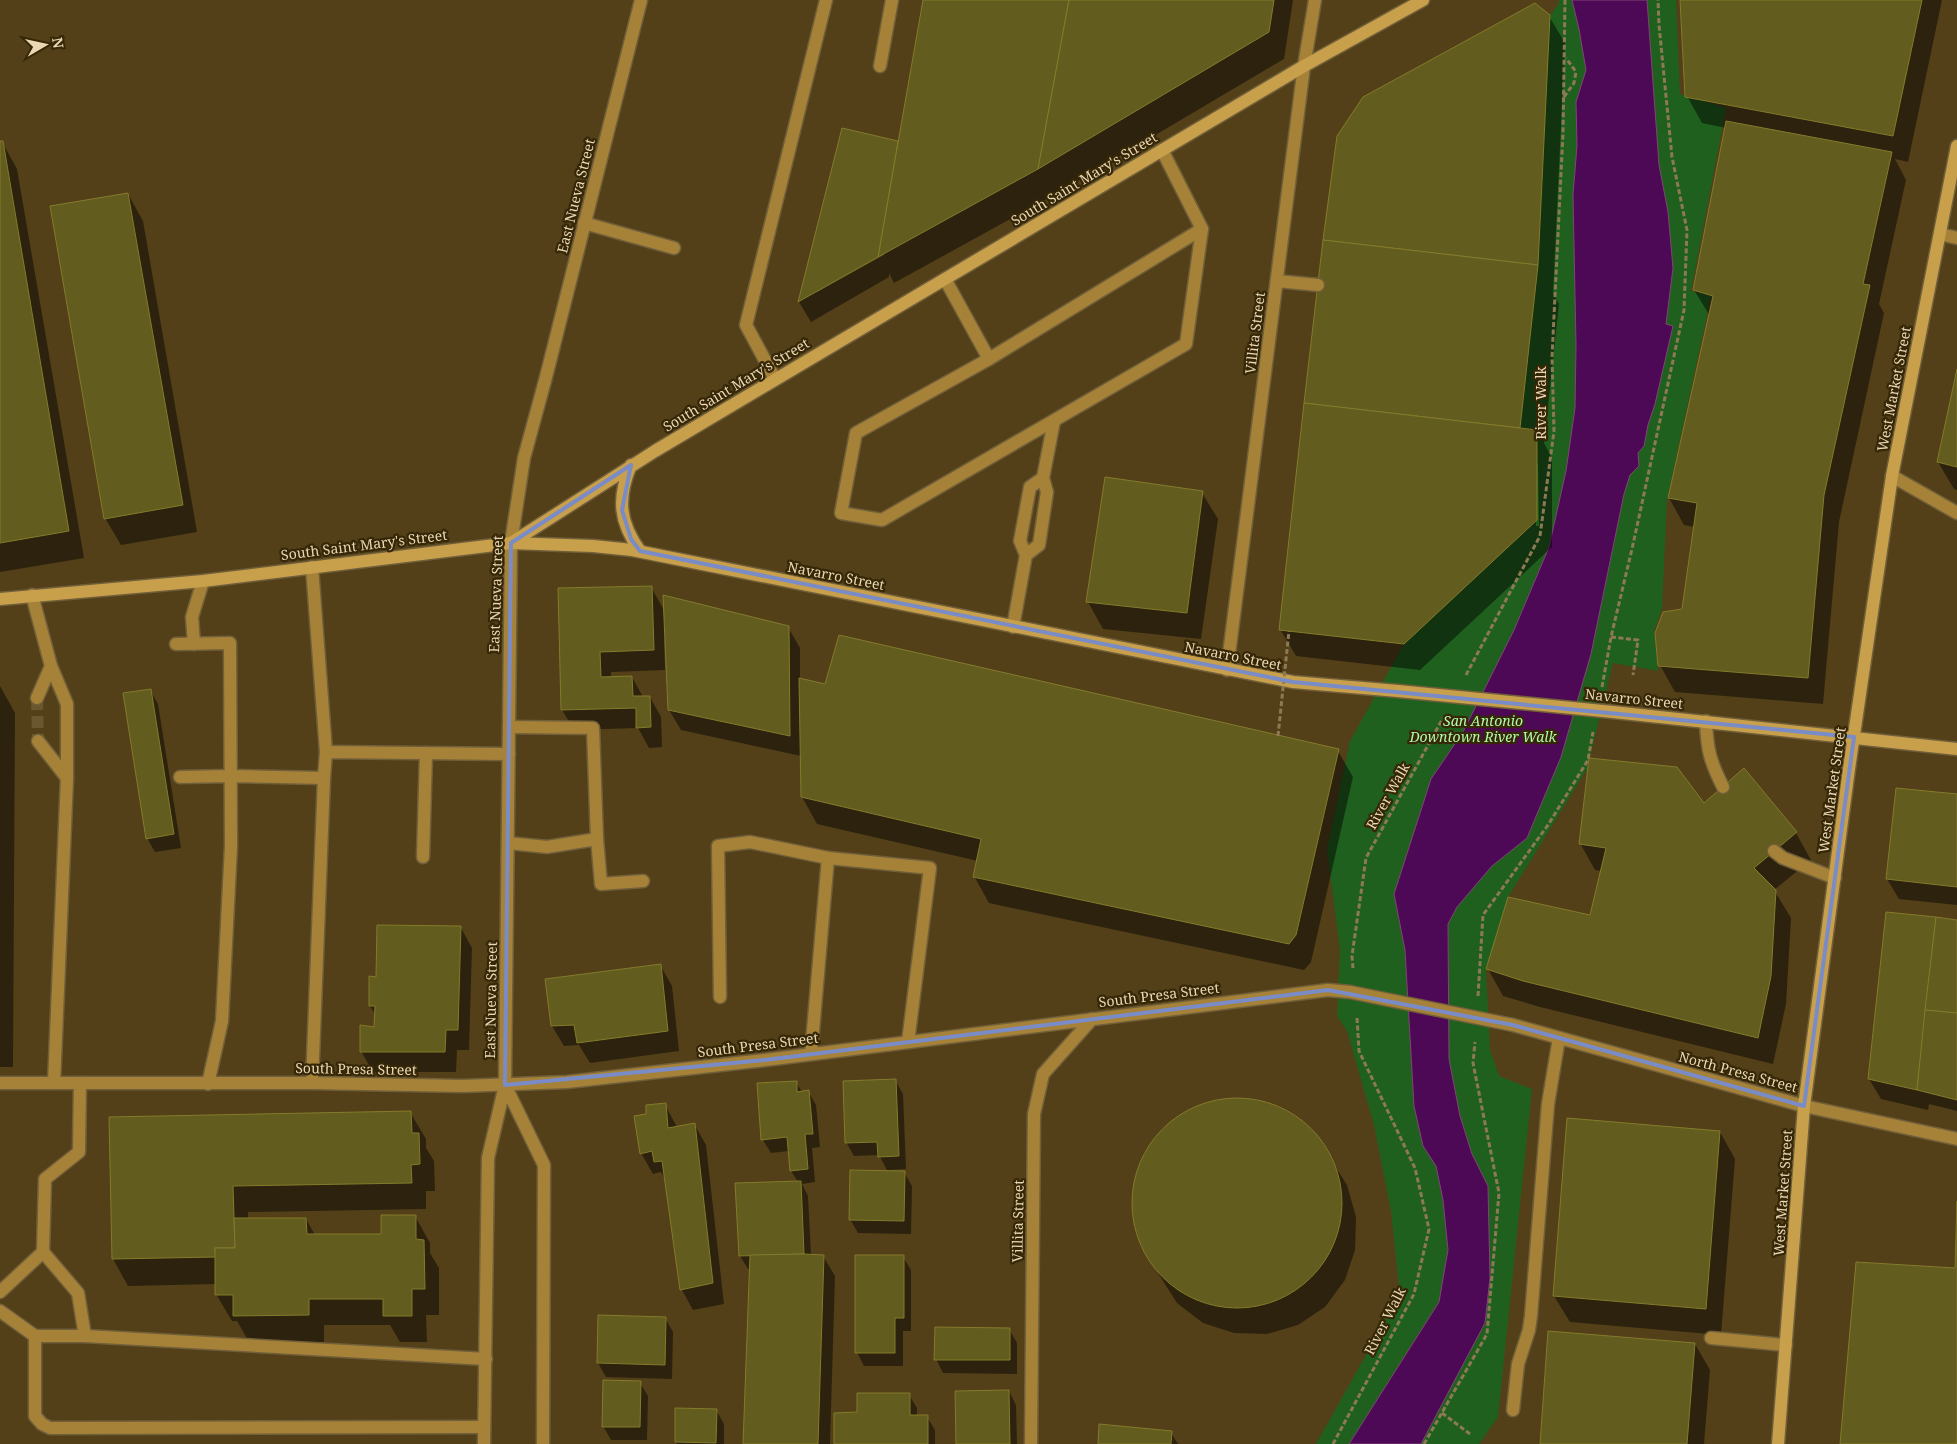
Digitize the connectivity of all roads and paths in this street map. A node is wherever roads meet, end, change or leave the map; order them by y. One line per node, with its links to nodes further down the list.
1 (641, 0): 13 (street, East Nueva Street)
2 (826, 0): 22 (street)
3 (892, 0): 8 (street)
4 (1315, 0): 9 (street, Villita Street)
5 (1423, 0): 9 (main road, South Saint Mary's Street)
6 (1565, 0): 7 (path, River Walk)
7 (1565, 57): 10 (path, River Walk); 10 (path)
8 (880, 66)
9 (1304, 66): 12 (main road, South Saint Mary's Street); 19 (street, Villita Street)
10 (1564, 97): 43 (path, River Walk)
11 (1957, 146): 15 (main road, West Market Street)
12 (1162, 150): 14 (street); 18 (main road, South Saint Mary's Street)
13 (584, 223): 17 (street); 28 (street, East Nueva Street)
14 (1202, 229): 21 (street); 23 (street)
15 (1940, 234): 16 (street); 25 (main road, West Market Street)
16 (1957, 238)
17 (674, 248)
18 (945, 279): 21 (street); 22 (main road, South Saint Mary's Street)
19 (1277, 281): 20 (street); 41 (street, Villita Street)
20 (1318, 286)
21 (989, 360): 23 (street)
22 (775, 379): 24 (main road, South Saint Mary's Street)
23 (1054, 421): 26 (street)
24 (631, 465): 28 (main road, South Saint Mary's Street); 29 (main road)
25 (1892, 476): 27 (street); 49 (main road, West Market Street)
26 (1043, 478): 30 (street); 30 (street)
27 (1957, 513)
28 (511, 543): 29 (main road, Navarro Street); 31 (main road, South Saint Mary's Street); 47 (street, East Nueva Street)
29 (640, 551): 35 (main road, Navarro Street)
30 (1026, 554): 35 (street)
31 (312, 567): 32 (main road, South Saint Mary's Street); 52 (street)
32 (203, 580): 33 (main road, South Saint Mary's Street); 39 (street)
33 (32, 596): 34 (main road, South Saint Mary's Street); 40 (street)
34 (0, 599)
35 (1013, 627): 41 (main road, Navarro Street)
36 (1288, 630): 48 (path, bridge)
37 (1611, 636): 42 (path)
38 (176, 644): 39 (street)
39 (194, 644): 55 (street)
40 (51, 666): 44 (street); 57 (street)
41 (1227, 670): 46 (main road, Navarro Street, bridge)
42 (1633, 675)
43 (1463, 680)
44 (37, 698)
45 (1445, 714): 67 (path, River Walk)
46 (1706, 721): 49 (main road, Navarro Street); 59 (street)
47 (509, 727): 54 (street, East Nueva Street); 60 (street)
48 (1278, 736)
49 (1854, 737): 51 (main road, Navarro Street); 65 (main road, West Market Street)
50 (38, 741): 57 (street)
51 (1957, 749)
52 (326, 752): 53 (street); 58 (street)
53 (426, 753): 54 (street); 63 (street)
54 (509, 754): 61 (street, East Nueva Street)
55 (231, 776): 56 (street); 58 (street); 79 (street)
56 (180, 777)
57 (67, 778): 76 (street)
58 (324, 778): 77 (street)
59 (1723, 787)
60 (597, 839): 61 (street); 66 (street)
61 (508, 844): 80 (street, East Nueva Street)
62 (1774, 851): 65 (street)
63 (423, 857)
64 (828, 858): 68 (street); 73 (street); 74 (street)
65 (1835, 878): 81 (main road, West Market Street)
66 (643, 881)
67 (1354, 976)
68 (720, 997)
69 (1356, 1014): 98 (path, River Walk)
70 (1092, 1019): 71 (street, South Presa Street, bridge); 73 (street, South Presa Street); 97 (street, Villita Street)
71 (1512, 1025): 72 (street, North Presa Street)
72 (1559, 1038): 81 (street, North Presa Street); 91 (street)
73 (908, 1042): 74 (street, South Presa Street)
74 (811, 1054): 80 (street, South Presa Street)
75 (0, 1083): 76 (street, South Presa Street)
76 (54, 1083): 78 (street, South Presa Street)
77 (312, 1083): 79 (street, South Presa Street); 80 (street, South Presa Street)
78 (80, 1084): 79 (street, South Presa Street); 83 (street)
79 (208, 1084)
80 (505, 1085): 90 (street, East Nueva Street); 96 (street, East Nueva Street)
81 (1804, 1106): 82 (street, North Presa Street); 89 (main road, West Market Street)
82 (1957, 1139)
83 (43, 1252): 84 (street); 87 (street)
84 (0, 1292)
85 (0, 1311): 86 (street)
86 (35, 1336): 87 (street); 93 (street)
87 (85, 1336): 90 (street)
88 (1711, 1338): 89 (street)
89 (1786, 1345): 99 (main road, West Market Street)
90 (486, 1359): 93 (street, East Nueva Street)
91 (1513, 1410)
92 (1442, 1413): 94 (path)
93 (484, 1427): 95 (street, East Nueva Street)
94 (1470, 1434)
95 (484, 1444)
96 (543, 1444)
97 (1031, 1444)
98 (1332, 1444)
99 (1778, 1444)

